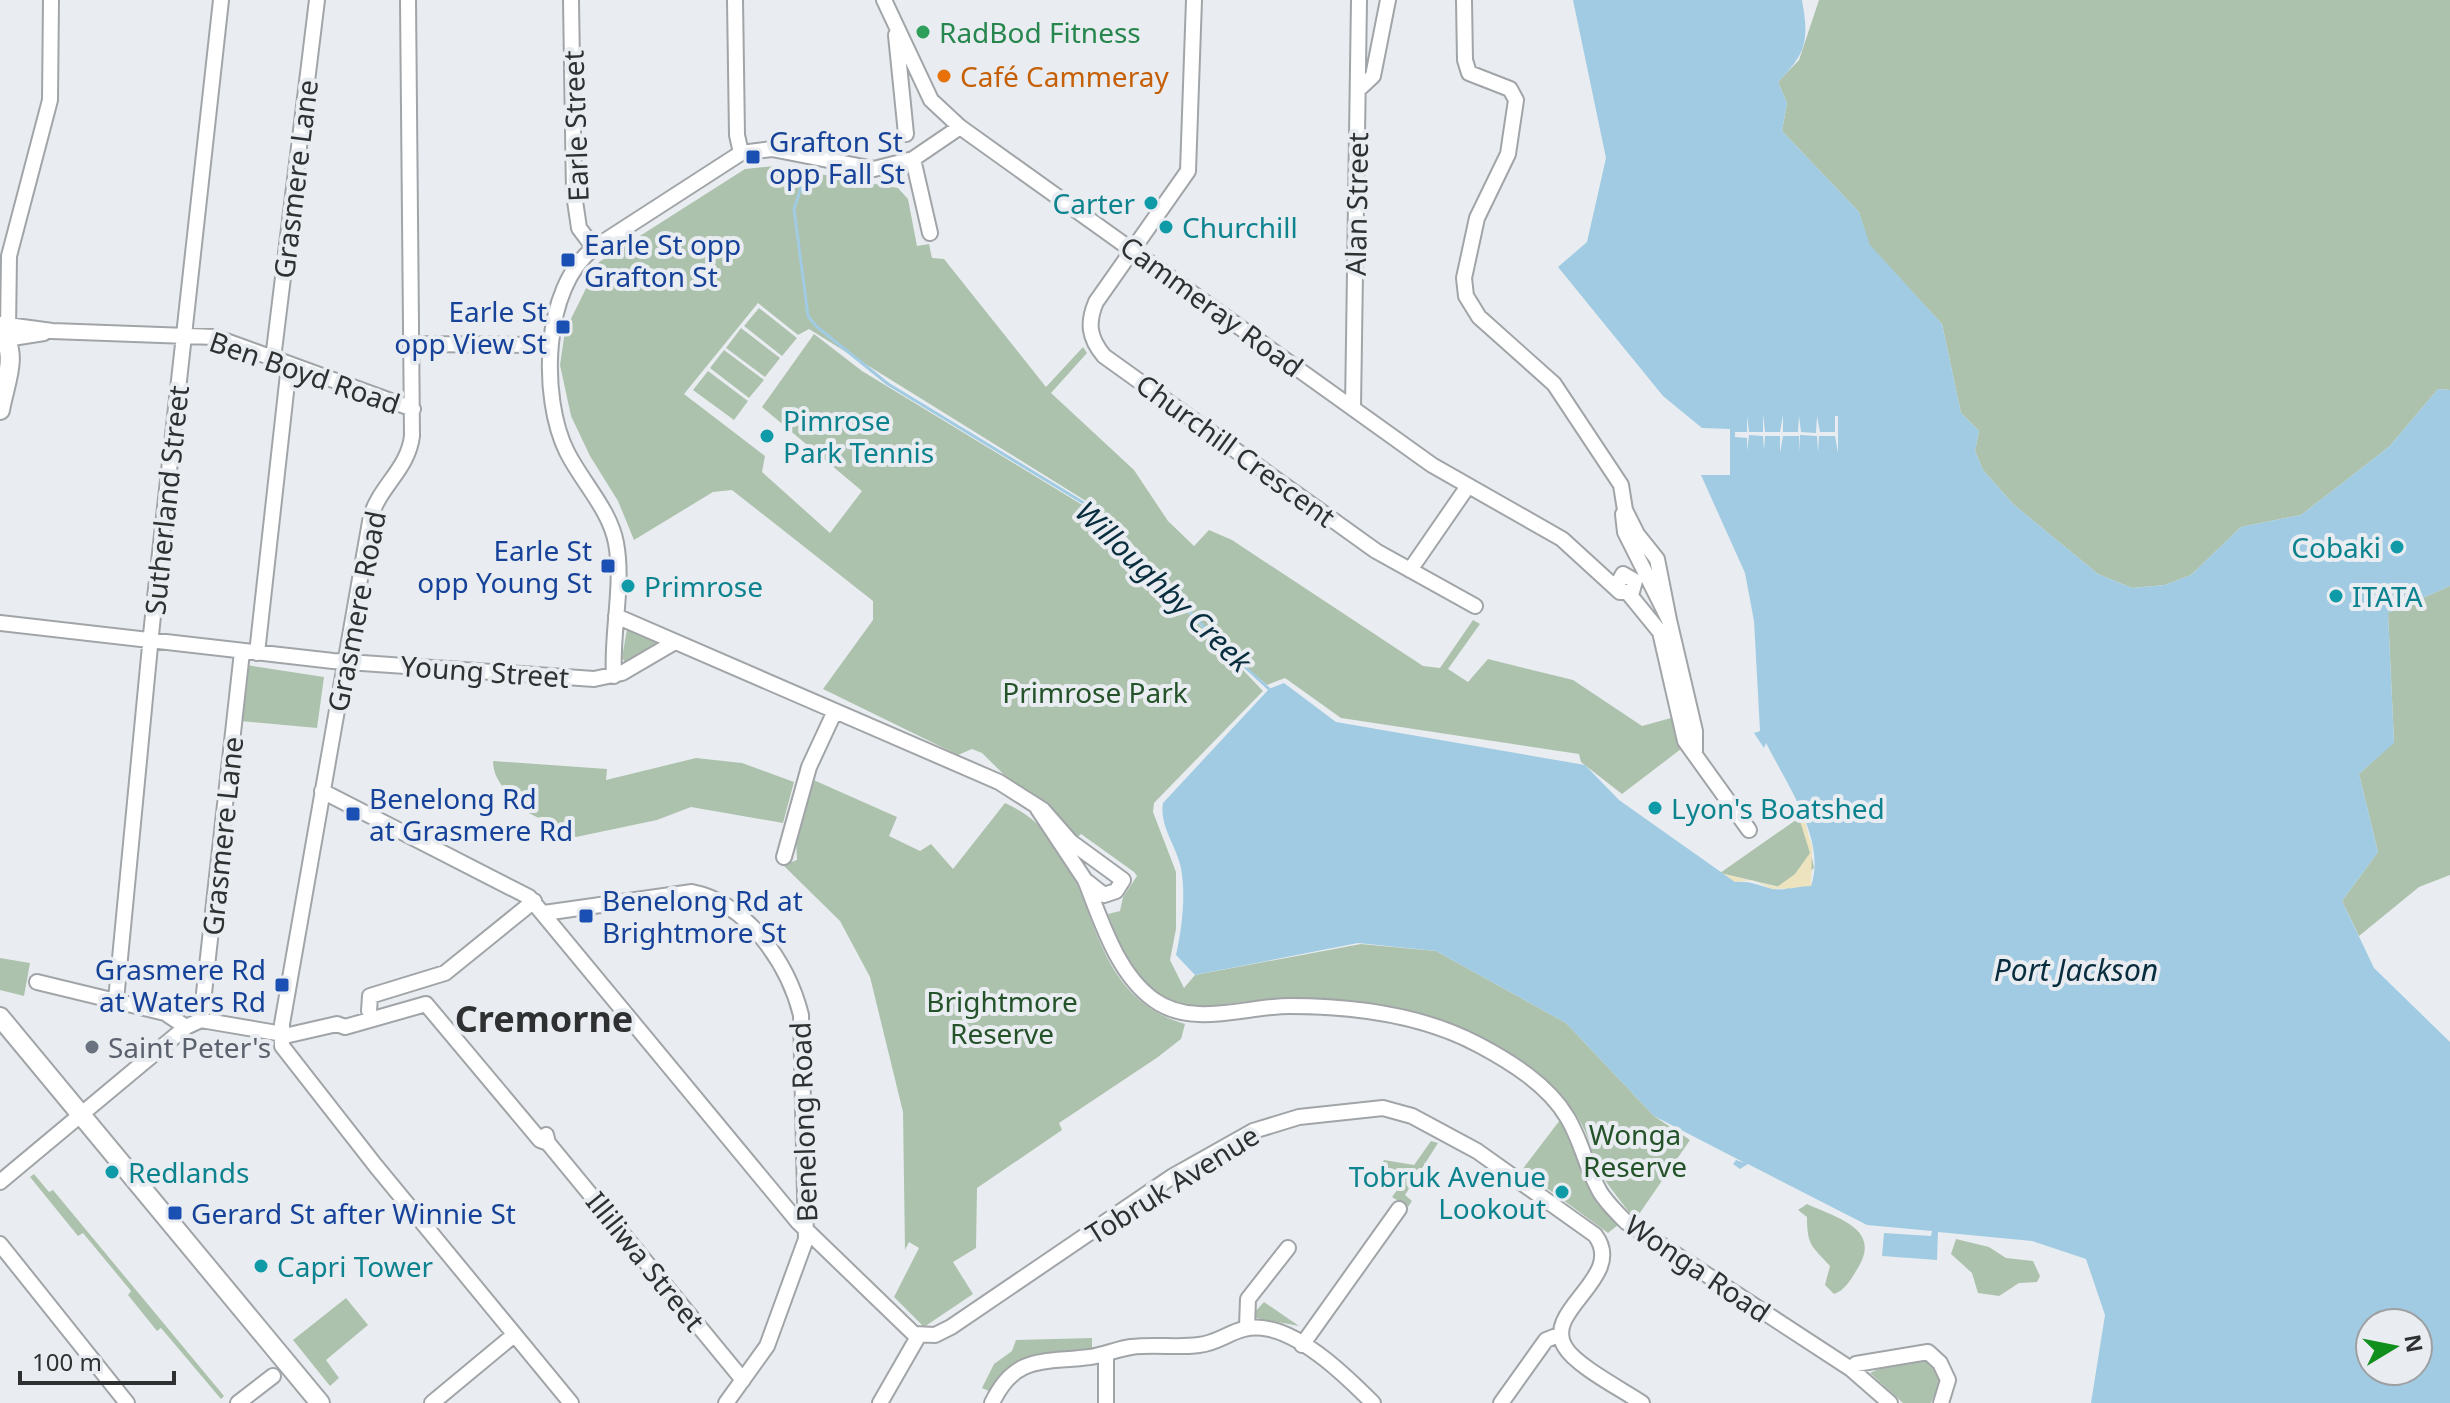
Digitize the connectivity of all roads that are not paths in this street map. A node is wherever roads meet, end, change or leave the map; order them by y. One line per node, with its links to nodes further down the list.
1 (51, 0): 23 (street)
2 (221, 0): 24 (street, Sutherland Street)
3 (317, 0): 27 (street, Grasmere Lane)
4 (408, 0): 25 (street, Grasmere Road)
5 (571, 0): 21 (street, Earle Street)
6 (735, 0): 18 (street)
7 (884, 0): 12 (street, Cammeray Road)
8 (1194, 0): 22 (street)
9 (1359, 0): 15 (street, Alan Street)
10 (1388, 0): 15 (street)
11 (1464, 0): 33 (street)
12 (896, 27): 13 (street, Cammeray Road); 14 (street)
13 (914, 65): 14 (street); 16 (street, Cammeray Road)
14 (899, 73): 17 (street)
15 (1358, 90): 29 (street, Alan Street)
16 (960, 127): 19 (street); 22 (street, Cammeray Road)
17 (906, 134)
18 (741, 153): 19 (street); 21 (street)
19 (913, 159): 20 (street)
20 (930, 233)
21 (594, 248): 26 (street)
22 (1133, 250): 29 (street, Cammeray Road); 34 (street, Churchill Crescent)
23 (5, 335): 24 (street, Ben Boyd Road); 31 (main road)
24 (183, 336): 27 (street, Ben Boyd Road); 40 (street, Sutherland Street)
25 (410, 344): 26 (street); 30 (street, Grasmere Road)
26 (548, 345): 37 (street)
27 (273, 359): 28 (street, Ben Boyd Road)
28 (289, 365): 30 (street, Ben Boyd Road); 42 (street, Grasmere Lane)
29 (1353, 408): 32 (street, Cammeray Road)
30 (413, 409): 43 (street, Grasmere Road)
31 (0, 410)
32 (1468, 486): 34 (street); 35 (street, Cammeray Road)
33 (1625, 510): 35 (street); 38 (street)
34 (1410, 570): 36 (street, Churchill Crescent)
35 (1634, 579): 38 (street); 46 (street)
36 (1475, 606)
37 (616, 616): 41 (street); 44 (street)
38 (1669, 620): 46 (street)
39 (0, 623): 40 (street, Young Street)
40 (150, 642): 42 (street, Young Street); 55 (street, Sutherland Street)
41 (675, 642): 44 (street, Young Street); 45 (street)
42 (249, 652): 43 (street, Young Street); 58 (street, Grasmere Lane)
43 (345, 662): 44 (street, Young Street); 47 (street, Grasmere Road)
44 (614, 676)
45 (835, 711): 48 (street); 50 (street)
46 (1690, 746): 49 (street)
47 (322, 791): 52 (street); 61 (street, Grasmere Road)
48 (1038, 809): 51 (street); 51 (street)
49 (1749, 830)
50 (784, 857)
51 (1085, 880): 76 (street, Wonga Road)
52 (534, 901): 53 (street); 56 (street)
53 (544, 913): 67 (street); 67 (street, Benelong Road)
54 (37, 982): 55 (street)
55 (116, 1000): 60 (street)
56 (369, 1011): 59 (street, Illiliwa Street); 63 (street, Illiliwa Street)
57 (0, 1017): 62 (main road)
58 (201, 1020): 60 (street); 61 (street)
59 (337, 1024): 61 (street, Illiliwa Street); 63 (street, Illiliwa Street)
60 (186, 1027): 62 (street)
61 (281, 1035): 64 (street)
62 (80, 1115): 65 (street); 82 (main road)
63 (548, 1143): 78 (street, Illiliwa Street)
64 (369, 1153): 73 (street); 85 (street)
65 (0, 1182)
66 (1399, 1209): 74 (street)
67 (806, 1229): 71 (street); 78 (street, Benelong Road)
68 (0, 1244): 80 (street)
69 (1288, 1248): 70 (street)
70 (1247, 1327): 74 (street); 75 (street)
71 (916, 1334): 72 (street, Tobruk Avenue); 87 (street)
72 (1561, 1334): 91 (street); 92 (street)
73 (514, 1335): 83 (street); 84 (street)
74 (1302, 1345): 90 (street)
75 (1106, 1354): 88 (street); 89 (street)
76 (1851, 1369): 79 (street, Wonga Road); 93 (street)
77 (273, 1376): 81 (street)
78 (743, 1380): 86 (street, Benelong Road)
79 (1886, 1397)
80 (127, 1403)
81 (238, 1403)
82 (320, 1403)
83 (432, 1403)
84 (571, 1403)
85 (582, 1403)
86 (726, 1403)
87 (880, 1403)
88 (992, 1403)
89 (1106, 1403)
90 (1371, 1403)
91 (1501, 1403)
92 (1642, 1403)
93 (1941, 1403)

